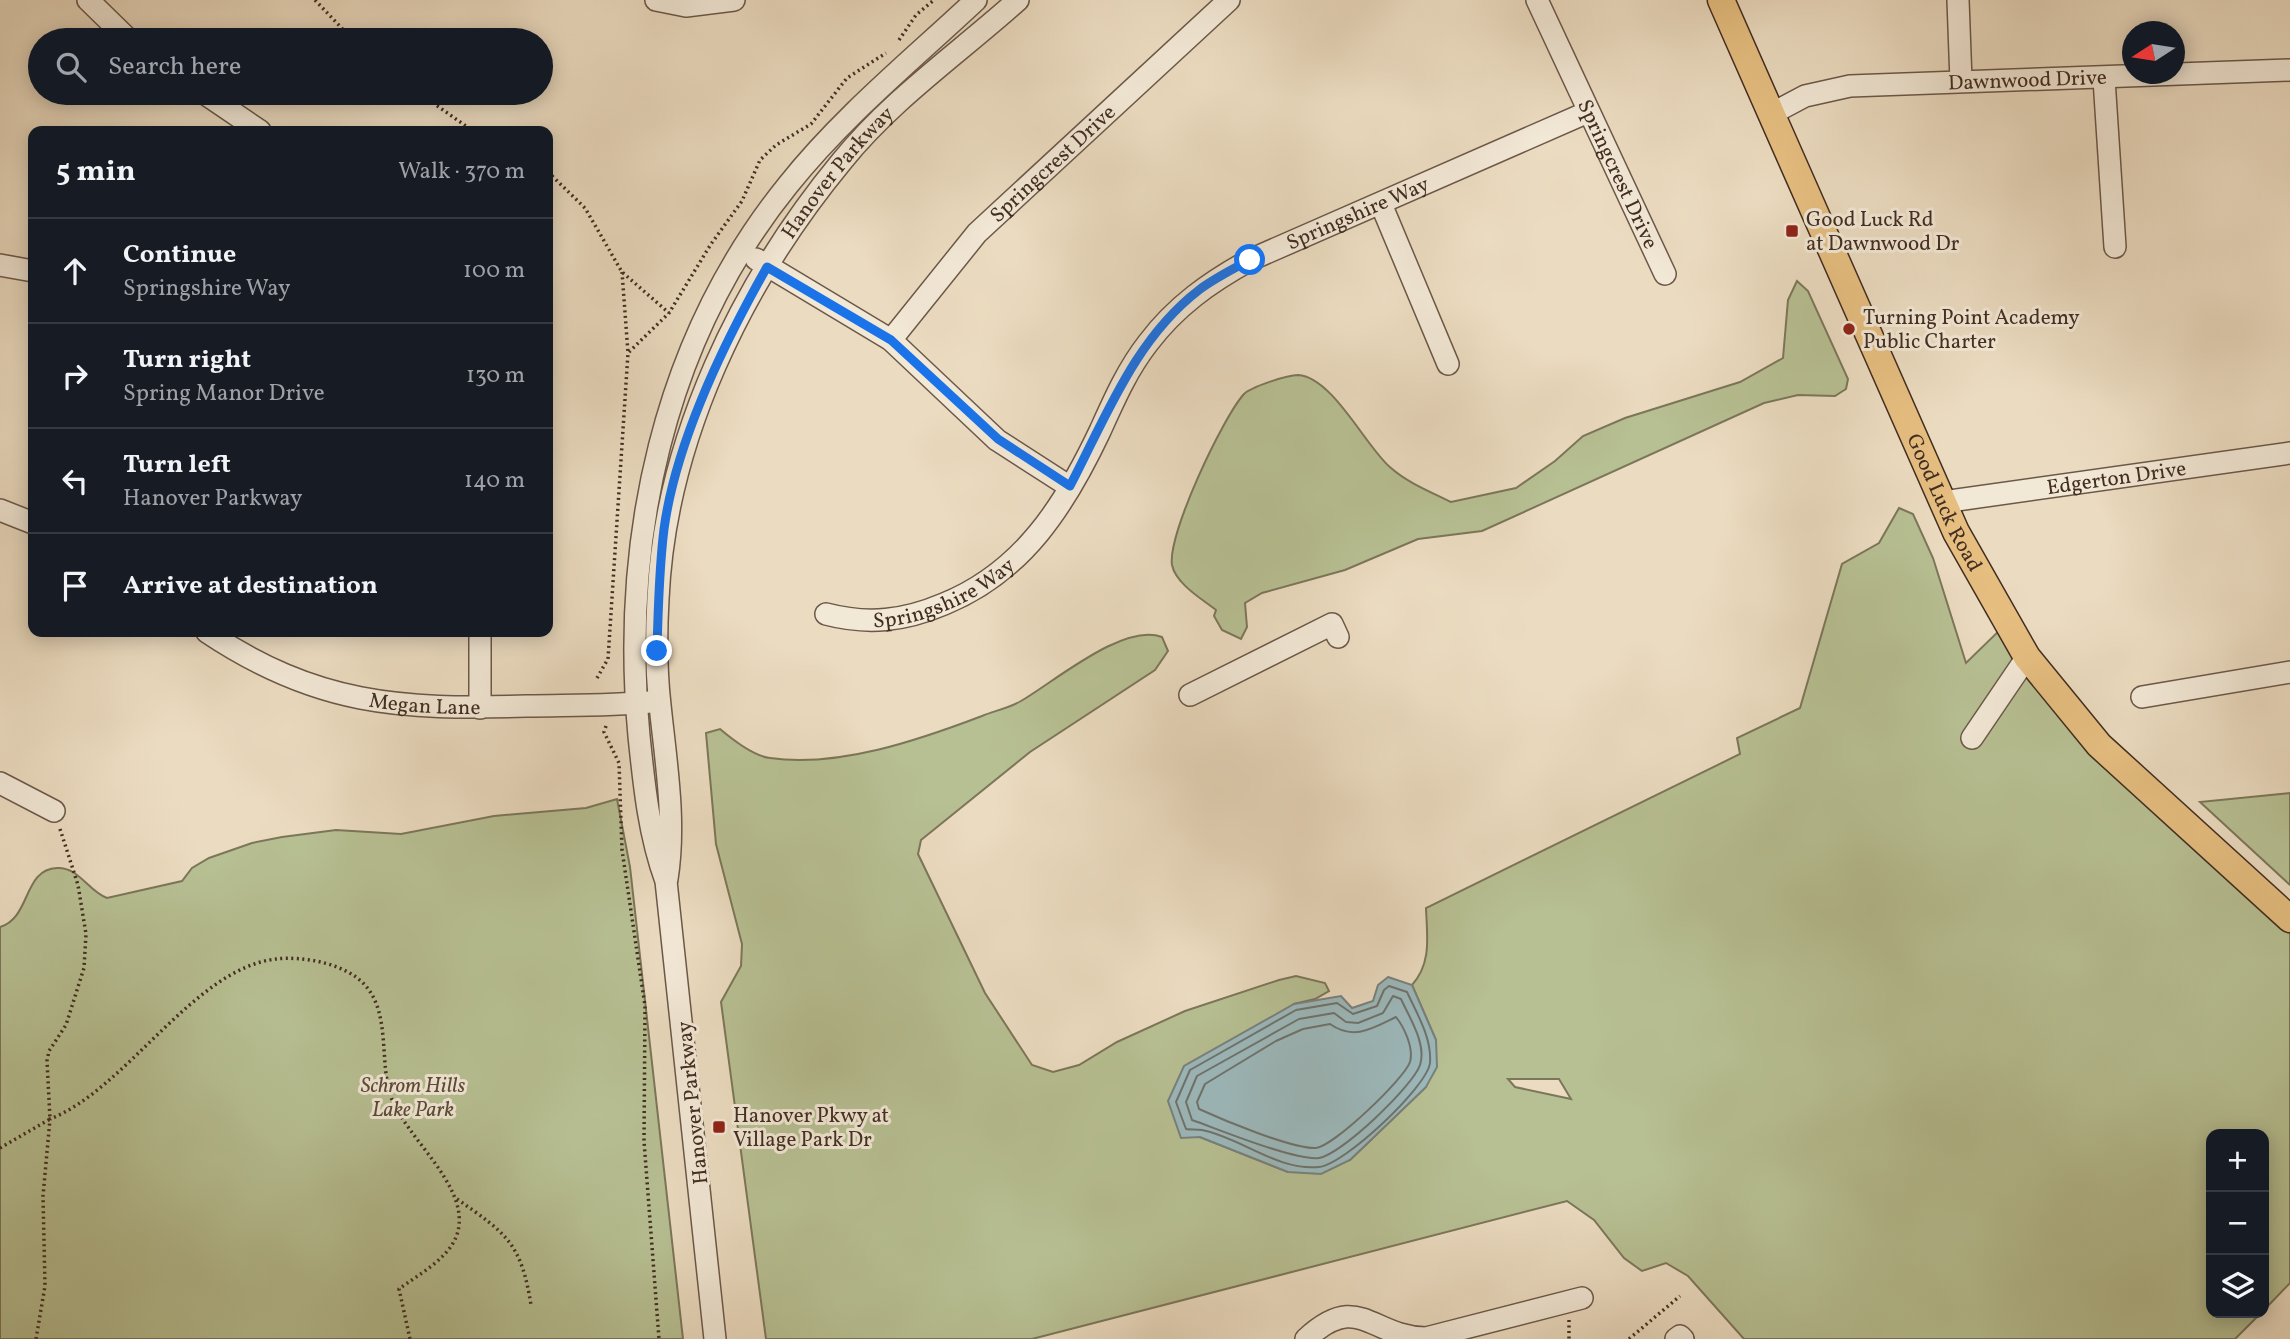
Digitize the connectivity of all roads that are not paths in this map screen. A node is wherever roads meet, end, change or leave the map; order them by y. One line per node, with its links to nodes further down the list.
1 (88, 0): 10 (street)
2 (656, 0): 3 (street)
3 (734, 0)
4 (976, 0): 20 (street, Hanover Parkway)
5 (1018, 0): 22 (street, Hanover Parkway)
6 (1537, 0): 15 (street, Springcrest Drive)
7 (1721, 0): 16 (main road, Good Luck Road)
8 (1958, 0): 13 (street)
9 (1216, 4): 25 (street, Springcrest Drive)
10 (117, 28)
11 (2290, 71): 12 (street, Dawnwood Drive)
12 (2105, 79): 13 (street, Dawnwood Drive); 19 (street)
13 (1961, 81): 16 (street, Dawnwood Drive)
14 (222, 105): 17 (street)
15 (1588, 112): 18 (street, Springshire Way); 24 (street, Springcrest Drive)
16 (1770, 114): 29 (main road, Good Luck Road)
17 (253, 126)
18 (1381, 204): 26 (street); 28 (street, Springshire Way)
19 (2115, 247)
20 (743, 250): 22 (street); 41 (street, Hanover Parkway)
21 (0, 265): 23 (street)
22 (767, 267): 25 (street); 40 (street, Hanover Parkway)
23 (28, 270)
24 (1665, 274)
25 (891, 340): 28 (street)
26 (1448, 364)
27 (2290, 453): 29 (street, Edgerton Drive)
28 (1070, 486): 32 (street, Springshire Way)
29 (1943, 502): 36 (main road, Good Luck Road)
30 (0, 510): 31 (street)
31 (28, 521)
32 (826, 614)
33 (215, 637): 42 (street, Megan Lane)
34 (480, 637): 42 (street)
35 (1338, 637): 38 (street)
36 (2026, 657): 43 (street); 47 (main road, Good Luck Road)
37 (2290, 672): 39 (street)
38 (1190, 695)
39 (2142, 697)
40 (660, 702): 41 (street, Megan Lane); 46 (street, Hanover Parkway)
41 (636, 704): 42 (street, Megan Lane); 46 (street, Hanover Parkway)
42 (480, 708)
43 (1972, 738)
44 (0, 783): 45 (street)
45 (54, 811)
46 (666, 881): 49 (street, Hanover Parkway)
47 (2290, 919)
48 (1582, 1298): 50 (street)
49 (717, 1334)
50 (1306, 1339)
51 (1676, 1339): 52 (street)
52 (1683, 1339)

